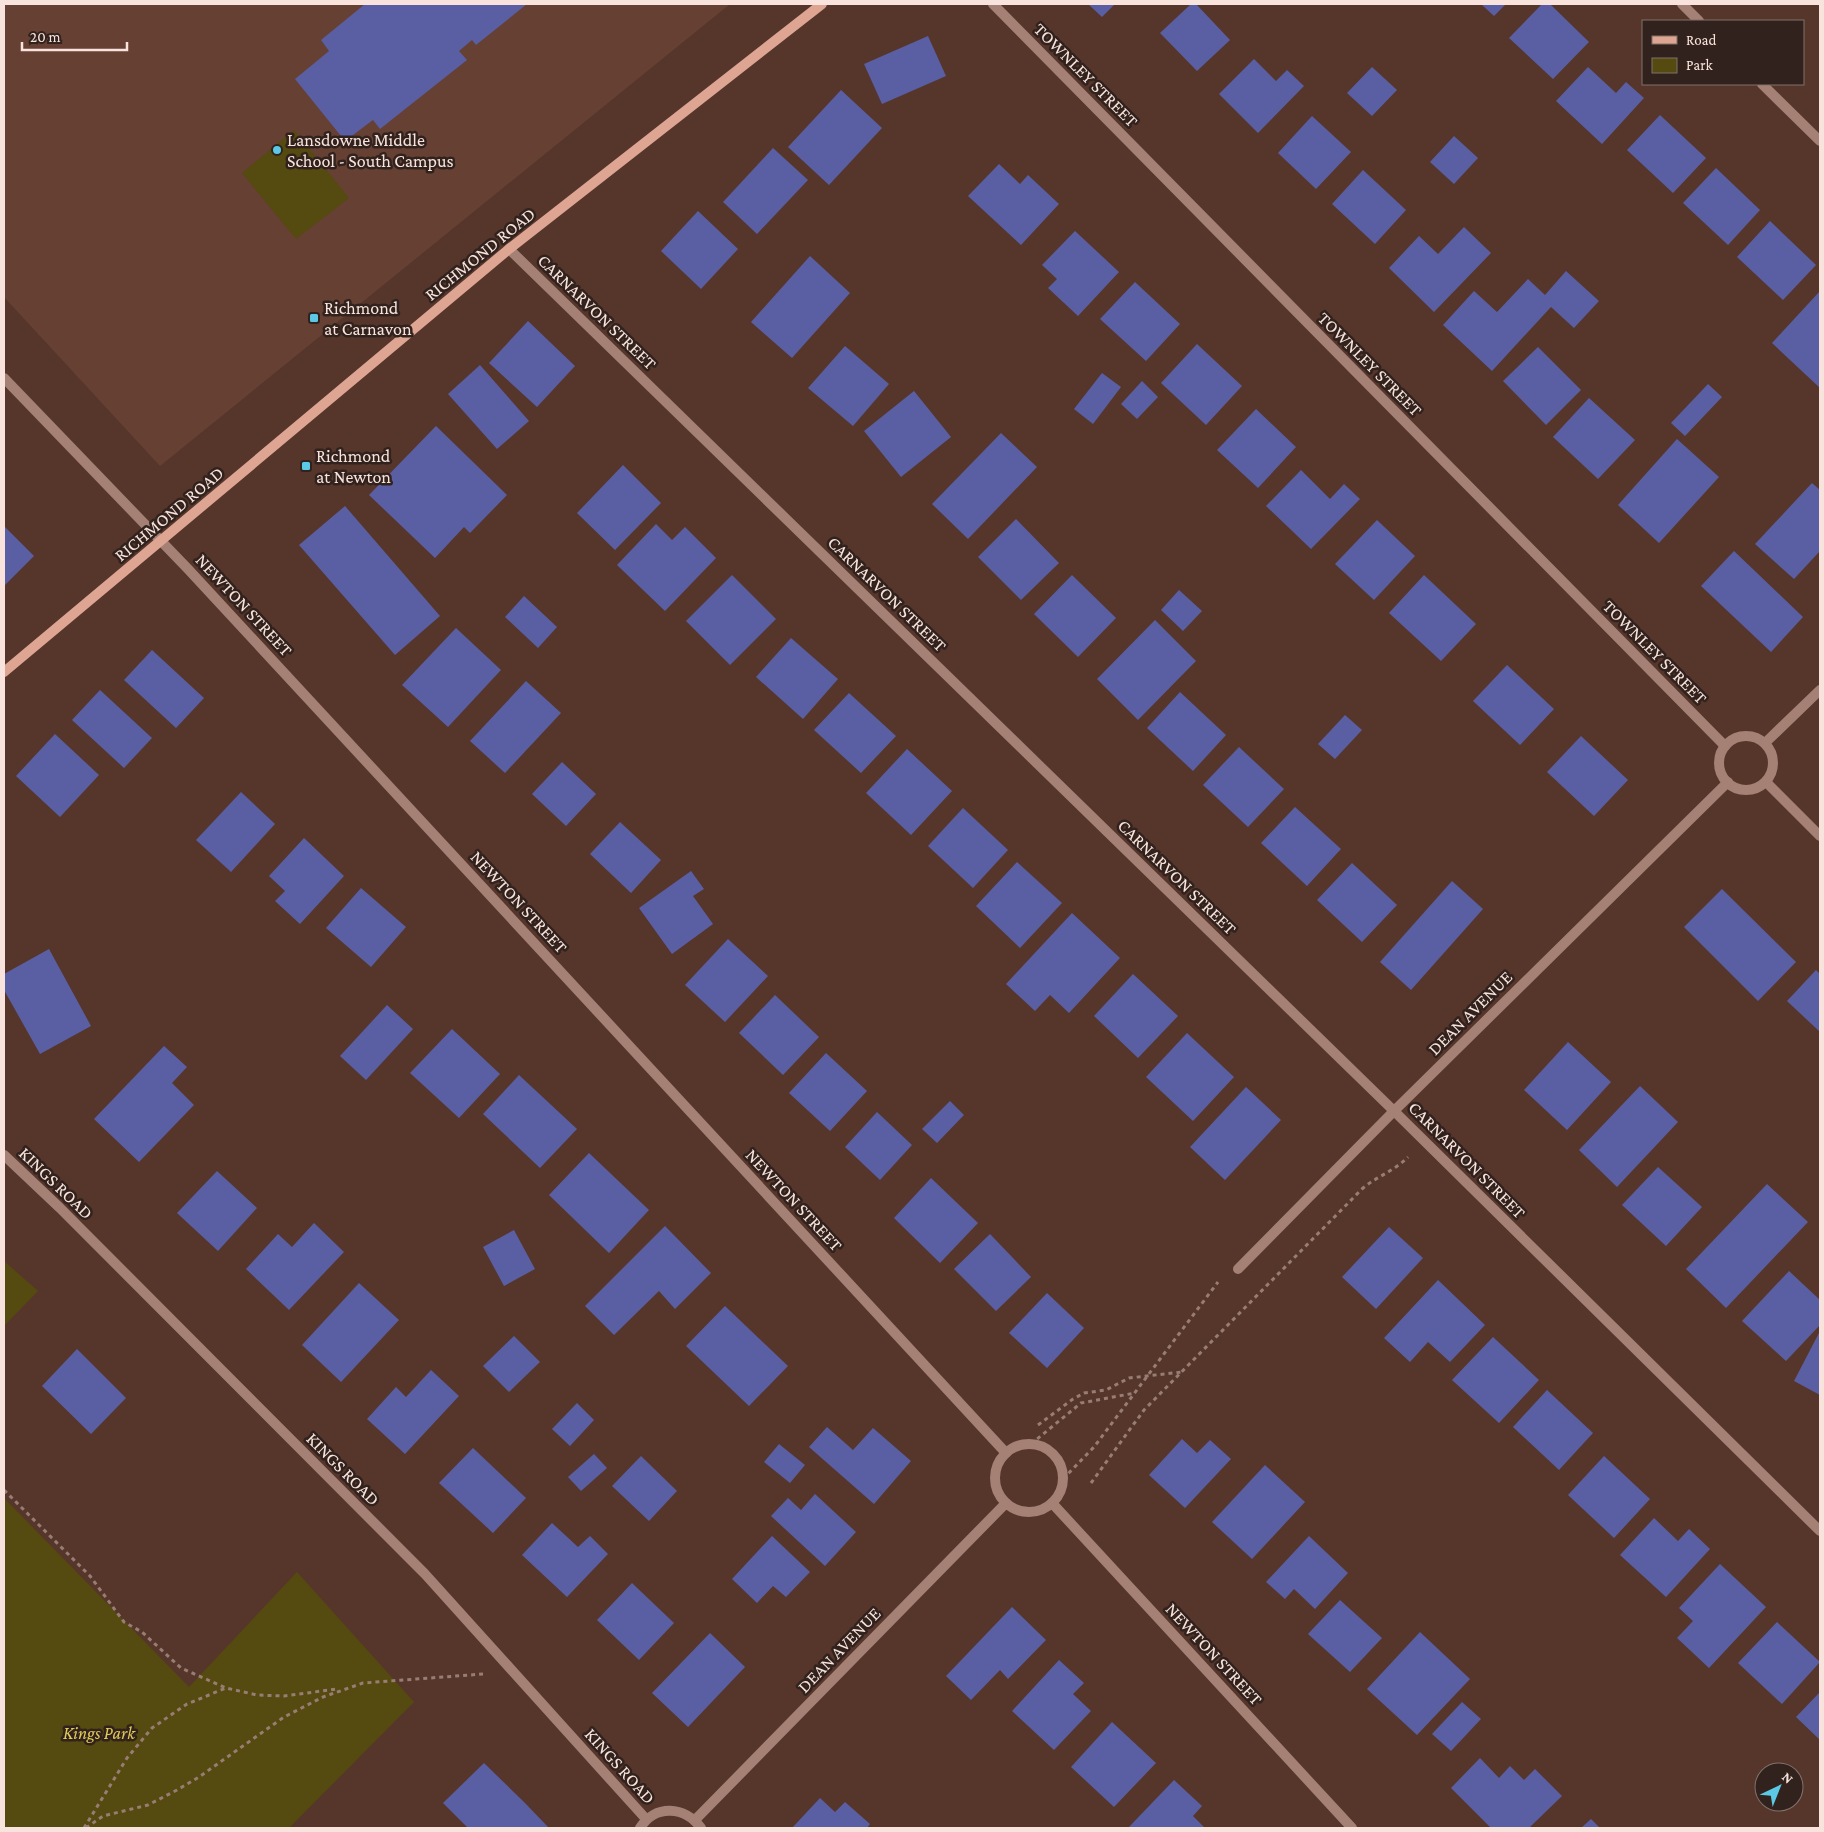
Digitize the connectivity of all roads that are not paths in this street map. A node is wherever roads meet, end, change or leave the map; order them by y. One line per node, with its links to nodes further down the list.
1 (822, 4): 7 (main road, RICHMOND ROAD)
2 (993, 4): 13 (street, TOWNLEY STREET)
3 (1682, 4): 4 (street)
4 (1698, 20)
5 (1763, 85): 6 (street)
6 (1820, 141)
7 (509, 249): 9 (main road, RICHMOND ROAD); 17 (street, CARNARVON STREET)
8 (4, 378): 9 (street, NEWTON STREET)
9 (162, 541): 10 (main road, RICHMOND ROAD); 20 (street, NEWTON STREET)
10 (4, 672)
11 (1820, 690): 12 (street)
12 (1765, 744): 13 (street); 15 (street)
13 (1725, 746): 14 (street)
14 (1728, 782): 15 (street); 17 (street, DEAN AVENUE)
15 (1766, 782): 16 (street)
16 (1820, 836)
17 (1394, 1110): 19 (street, DEAN AVENUE); 23 (street, CARNARVON STREET)
18 (4, 1156): 24 (street, KINGS ROAD)
19 (1238, 1269)
20 (1006, 1453): 21 (street); 22 (street)
21 (1006, 1503): 22 (street); 25 (street, DEAN AVENUE)
22 (1052, 1503): 26 (street, NEWTON STREET)
23 (1820, 1530)
24 (643, 1824): 25 (street)
25 (698, 1824)
26 (1352, 1828)

